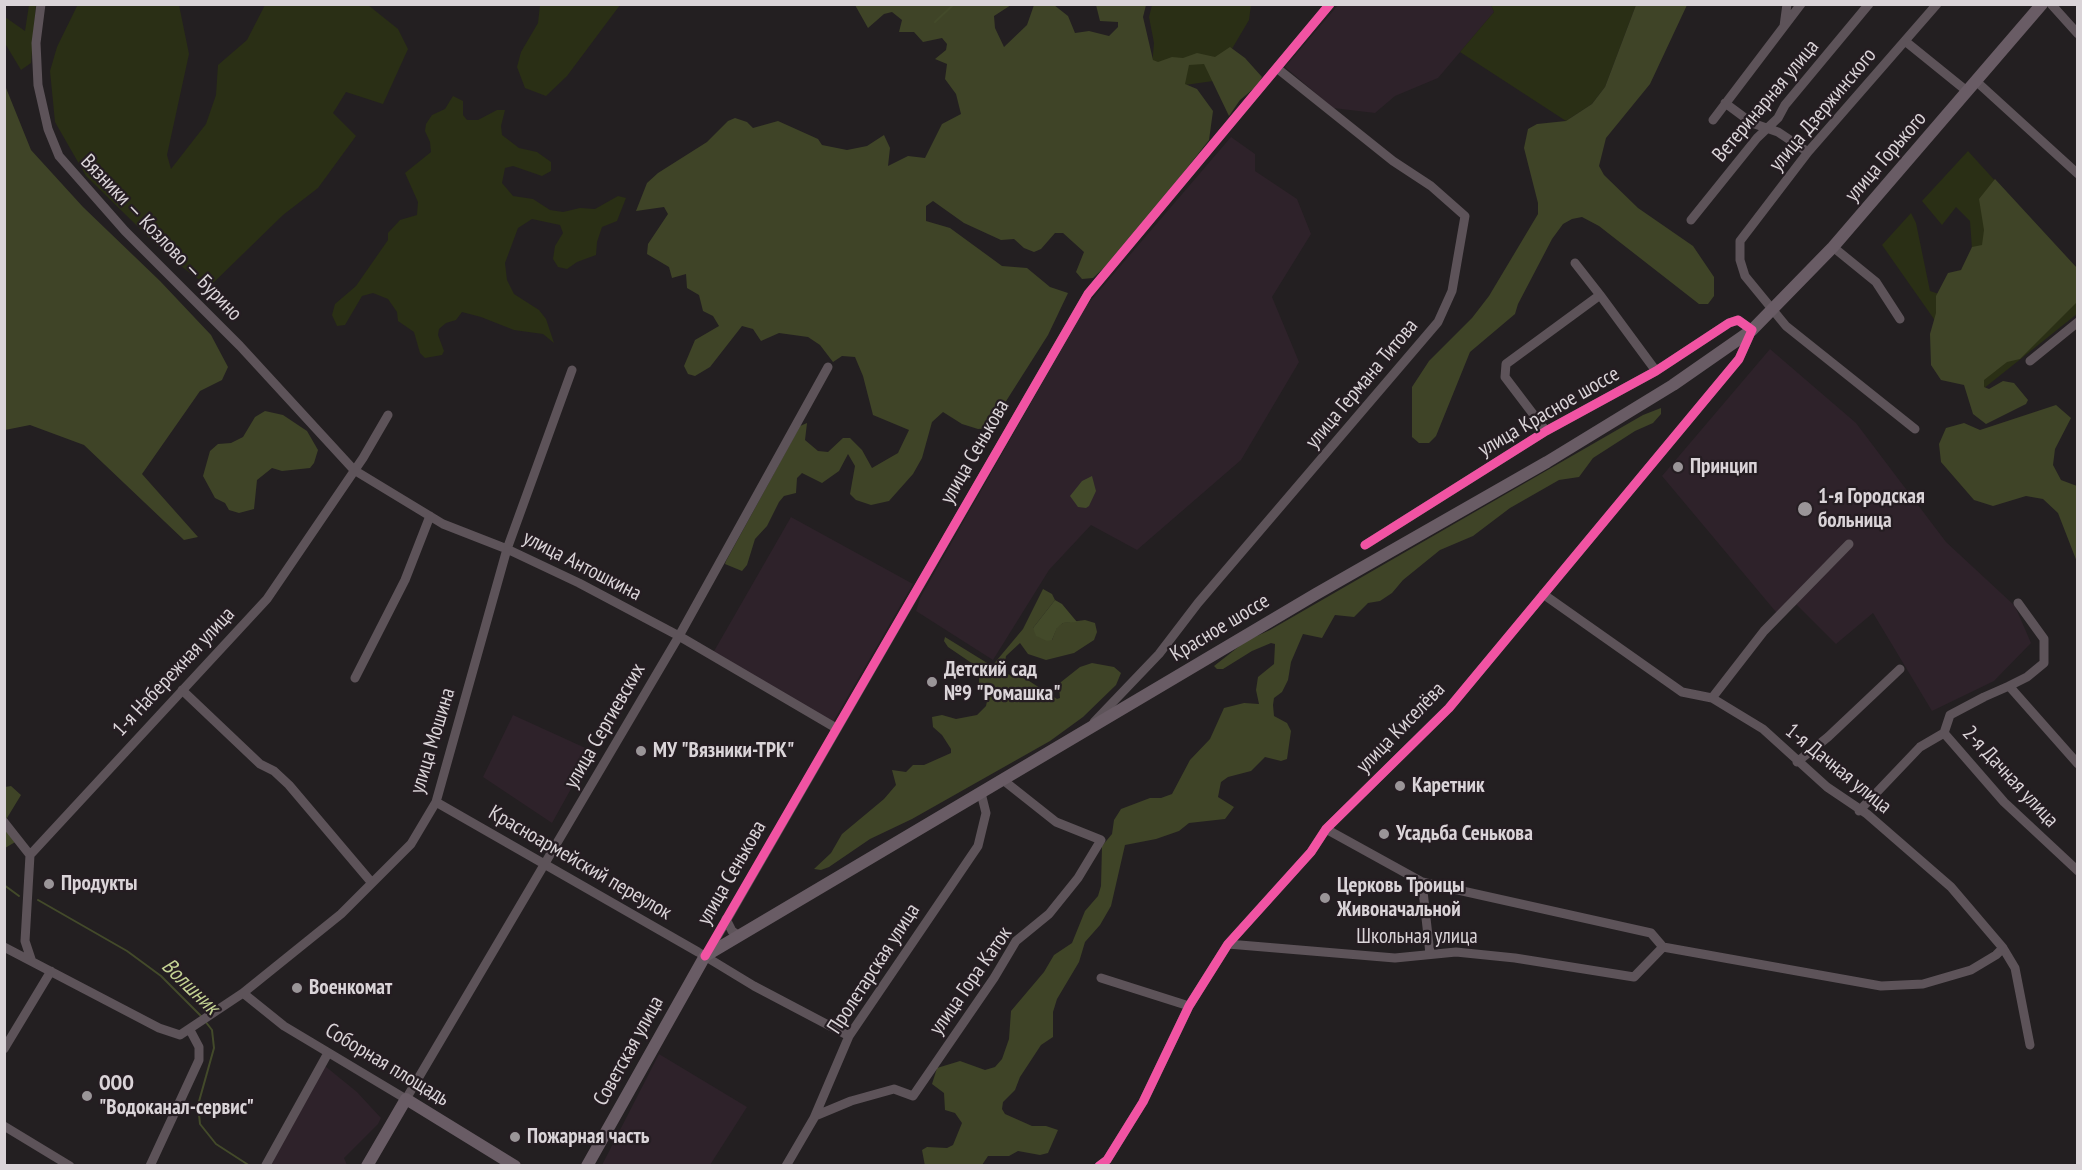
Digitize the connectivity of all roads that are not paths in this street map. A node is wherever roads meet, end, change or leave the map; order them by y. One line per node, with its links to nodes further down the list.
1 (41, 4): 34 (street, Вязники — Козлово — Бурино)
2 (1330, 4): 12 (street, улица Сенькова)
3 (1787, 4): 9 (street)
4 (1801, 4): 9 (street)
5 (1869, 4): 17 (street, Ветеринарная улица)
6 (1937, 4): 11 (street, улица Дзержинского)
7 (2042, 4): 13 (main road, улица Горького)
8 (2051, 4): 10 (street)
9 (1783, 27): 15 (street)
10 (2078, 34)
11 (1905, 41): 14 (street); 18 (street, улица Дзержинского)
12 (1278, 69): 49 (street, улица Сенькова); 50 (street, улица Германа Титова)
13 (1977, 82): 14 (main road, улица Горького); 19 (street)
14 (1968, 92): 21 (main road, улица Горького)
15 (1725, 103): 16 (street); 17 (street)
16 (1713, 120)
17 (1769, 129): 18 (street); 20 (street, Ветеринарная улица)
18 (1808, 152): 24 (street, улица Дзержинского)
19 (2078, 174)
20 (1691, 220)
21 (1833, 247): 24 (main road, улица Горького); 25 (street)
22 (1575, 262): 23 (street)
23 (1600, 296): 31 (street, улица Красное шоссе); 35 (street, улица Красное шоссе)
24 (1772, 310): 27 (main road, улица Горького); 33 (street)
25 (1900, 319)
26 (2078, 322): 28 (street)
27 (1752, 330): 31 (street, улица Красное шоссе); 41 (street, улица Киселёва); 50 (main road, Красное шоссе)
28 (2030, 361)
29 (828, 367): 43 (street, улица Сергиевских)
30 (572, 370): 40 (street, улица Мошина)
31 (1656, 371): 35 (street, улица Красное шоссе)
32 (388, 415): 36 (street, 1-я Набережная улица)
33 (1915, 429)
34 (318, 431): 36 (street, улица Антошкина)
35 (1546, 431): 39 (street, улица Красное шоссе)
36 (354, 470): 37 (street, улица Антошкина); 47 (street, 1-я Набережная улица)
37 (430, 516): 40 (street, улица Антошкина); 45 (street)
38 (1850, 544): 48 (street)
39 (1365, 545)
40 (507, 549): 43 (street, улица Антошкина); 56 (street, улица Мошина)
41 (1543, 594): 48 (street, 1-я Дачная улица); 59 (street, улица Киселёва)
42 (2018, 603): 46 (street)
43 (679, 636): 49 (street, улица Антошкина); 61 (street, улица Сергиевских)
44 (1900, 669): 52 (street)
45 (355, 678)
46 (2010, 686): 51 (street); 53 (street)
47 (182, 690): 60 (street, 1-я Набережная улица); 63 (street)
48 (1712, 698): 52 (street, 1-я Дачная улица)
49 (836, 728): 65 (street, улица Сенькова)
50 (1084, 732): 54 (main road, Красное шоссе)
51 (1944, 733): 57 (street); 62 (street, 2-я Дачная улица)
52 (1797, 762): 57 (street, 1-я Дачная улица)
53 (2078, 764)
54 (1003, 780): 55 (main road, Красное шоссе); 84 (street, улица Гора Каток)
55 (981, 793): 66 (main road, Красное шоссе); 79 (street, Пролетарская улица)
56 (436, 802): 61 (street, Красноармейский переулок); 63 (street, улица Мошина)
57 (1859, 811): 70 (street, 1-я Дачная улица)
58 (4, 822): 60 (street)
59 (1326, 829): 64 (street, Школьная улица); 67 (street, улица Киселёва)
60 (30, 855): 73 (street)
61 (546, 863): 72 (street, Красноармейский переулок); 83 (street, улица Сергиевских)
62 (2078, 871)
63 (372, 882): 76 (street, улица Мошина)
64 (1422, 882): 69 (street, Школьная улица); 71 (street)
65 (726, 919): 66 (street); 72 (street, улица Сенькова)
66 (739, 936): 72 (main road, Красное шоссе)
67 (1228, 944): 71 (street, Школьная улица); 77 (street, улица Киселёва)
68 (4, 947): 73 (street)
69 (1663, 947): 70 (street, Школьная улица); 71 (street, Школьная улица)
70 (2003, 948): 80 (street, 1-я Дачная улица)
71 (1430, 954)
72 (705, 956): 79 (street, Красноармейский переулок); 91 (main road, Советская улица)
73 (31, 959): 74 (street)
74 (51, 971): 78 (street); 81 (street)
75 (1101, 978): 77 (street)
76 (243, 993): 78 (street, улица Мошина); 82 (street, Соборная площадь)
77 (1189, 1006): 93 (street, улица Киселёва)
78 (190, 1030): 88 (street)
79 (849, 1036): 84 (street, Пролетарская улица)
80 (2030, 1045)
81 (4, 1049)
82 (328, 1053): 83 (street, Соборная площадь); 86 (street)
83 (406, 1099): 89 (main road); 90 (main road, Соборная площадь)
84 (815, 1116): 92 (street, Пролетарская улица)
85 (4, 1126): 87 (street)
86 (266, 1165)
87 (70, 1166)
88 (150, 1166)
89 (368, 1166)
90 (515, 1166)
91 (587, 1166)
92 (786, 1166)
93 (1099, 1166)

